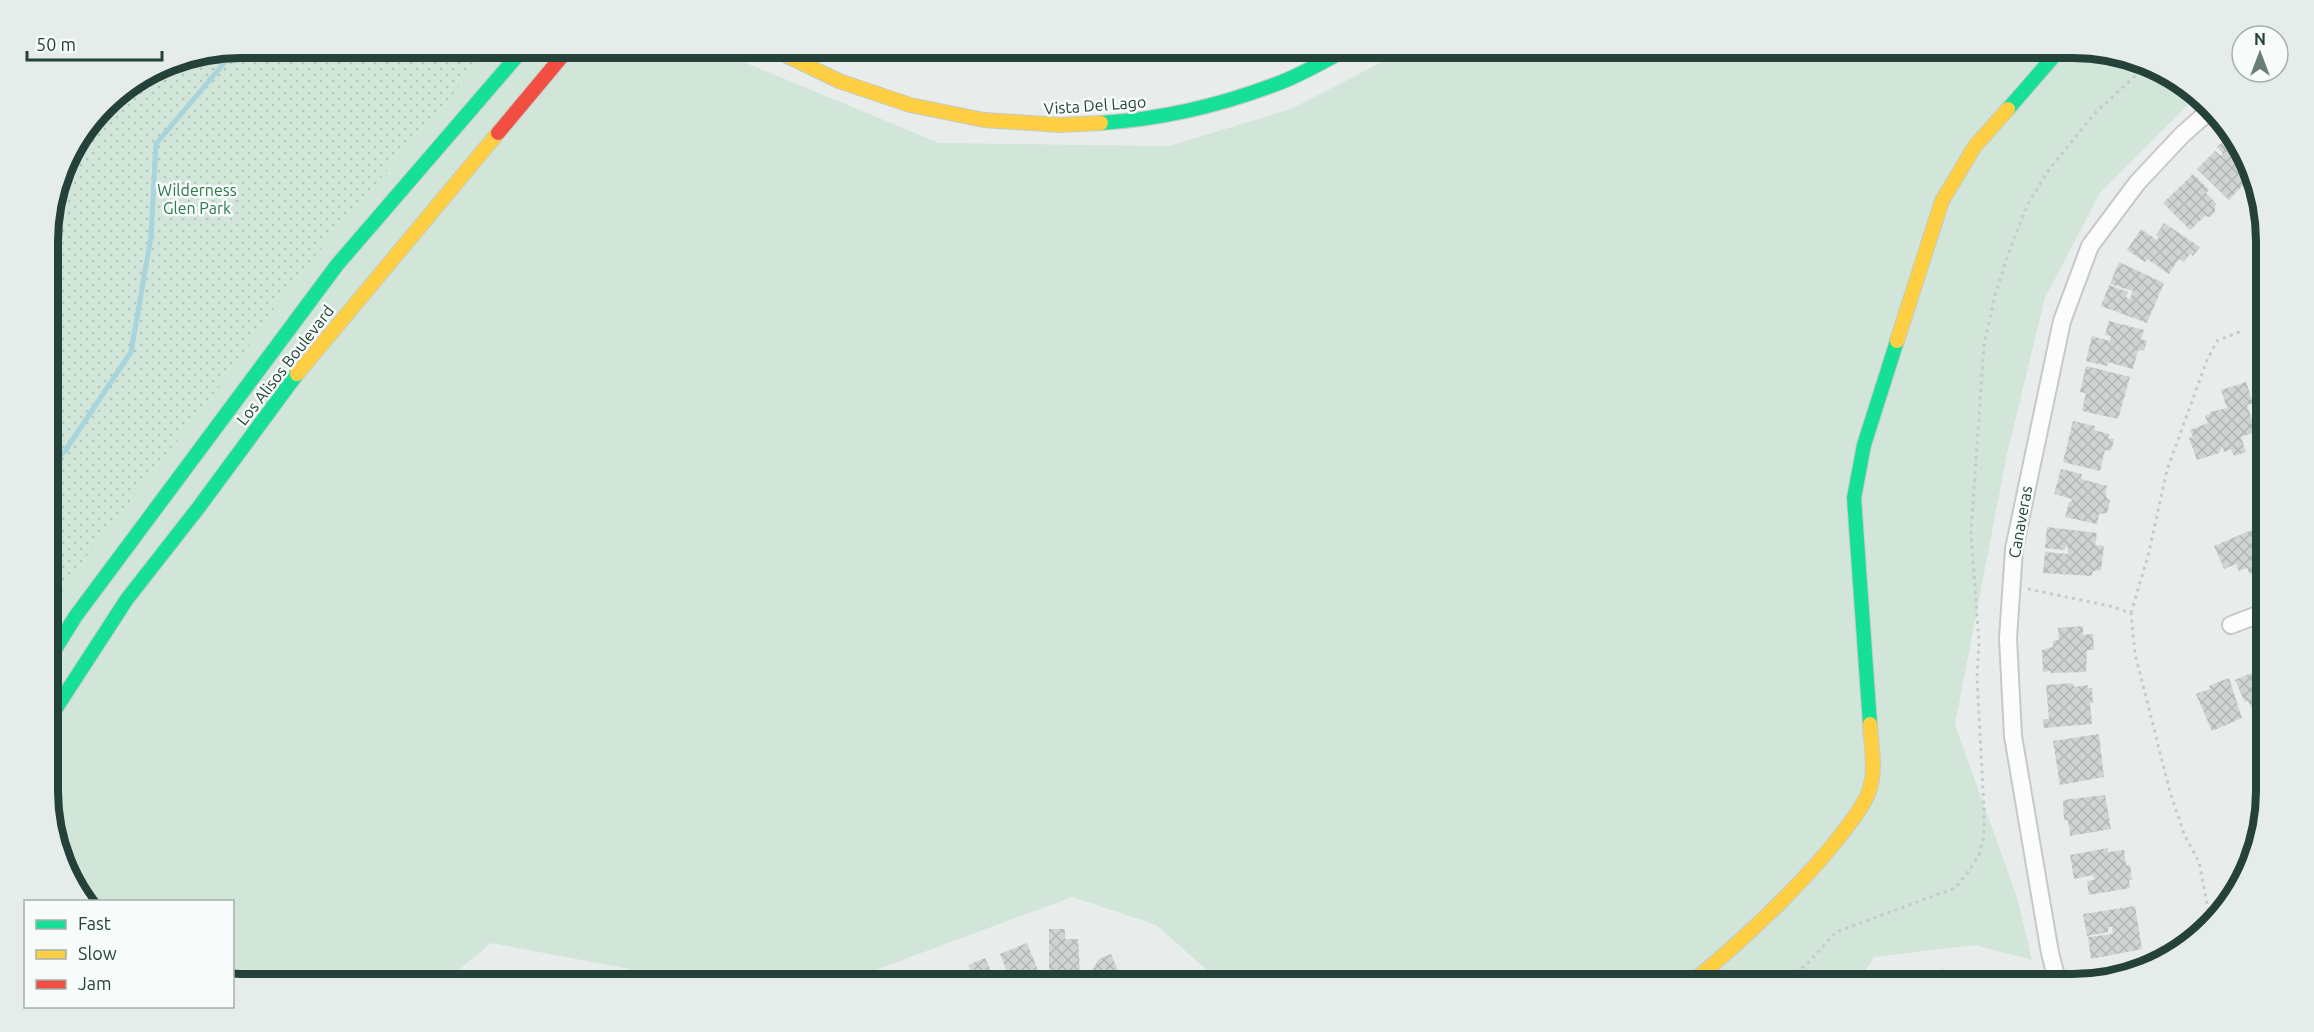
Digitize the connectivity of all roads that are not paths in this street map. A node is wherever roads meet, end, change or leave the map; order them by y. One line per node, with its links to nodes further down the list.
1 (515, 58): 9 (street, Los Alisos Boulevard)
2 (560, 58): 10 (street, Los Alisos Boulevard)
3 (790, 58): 4 (street, Vista Del Lago)
4 (1329, 58)
5 (2052, 58): 11 (street)
6 (2205, 115): 12 (street, Canaveras)
7 (2256, 615): 8 (street)
8 (2231, 625)
9 (58, 644)
10 (58, 706)
11 (1703, 973)
12 (2055, 973)

